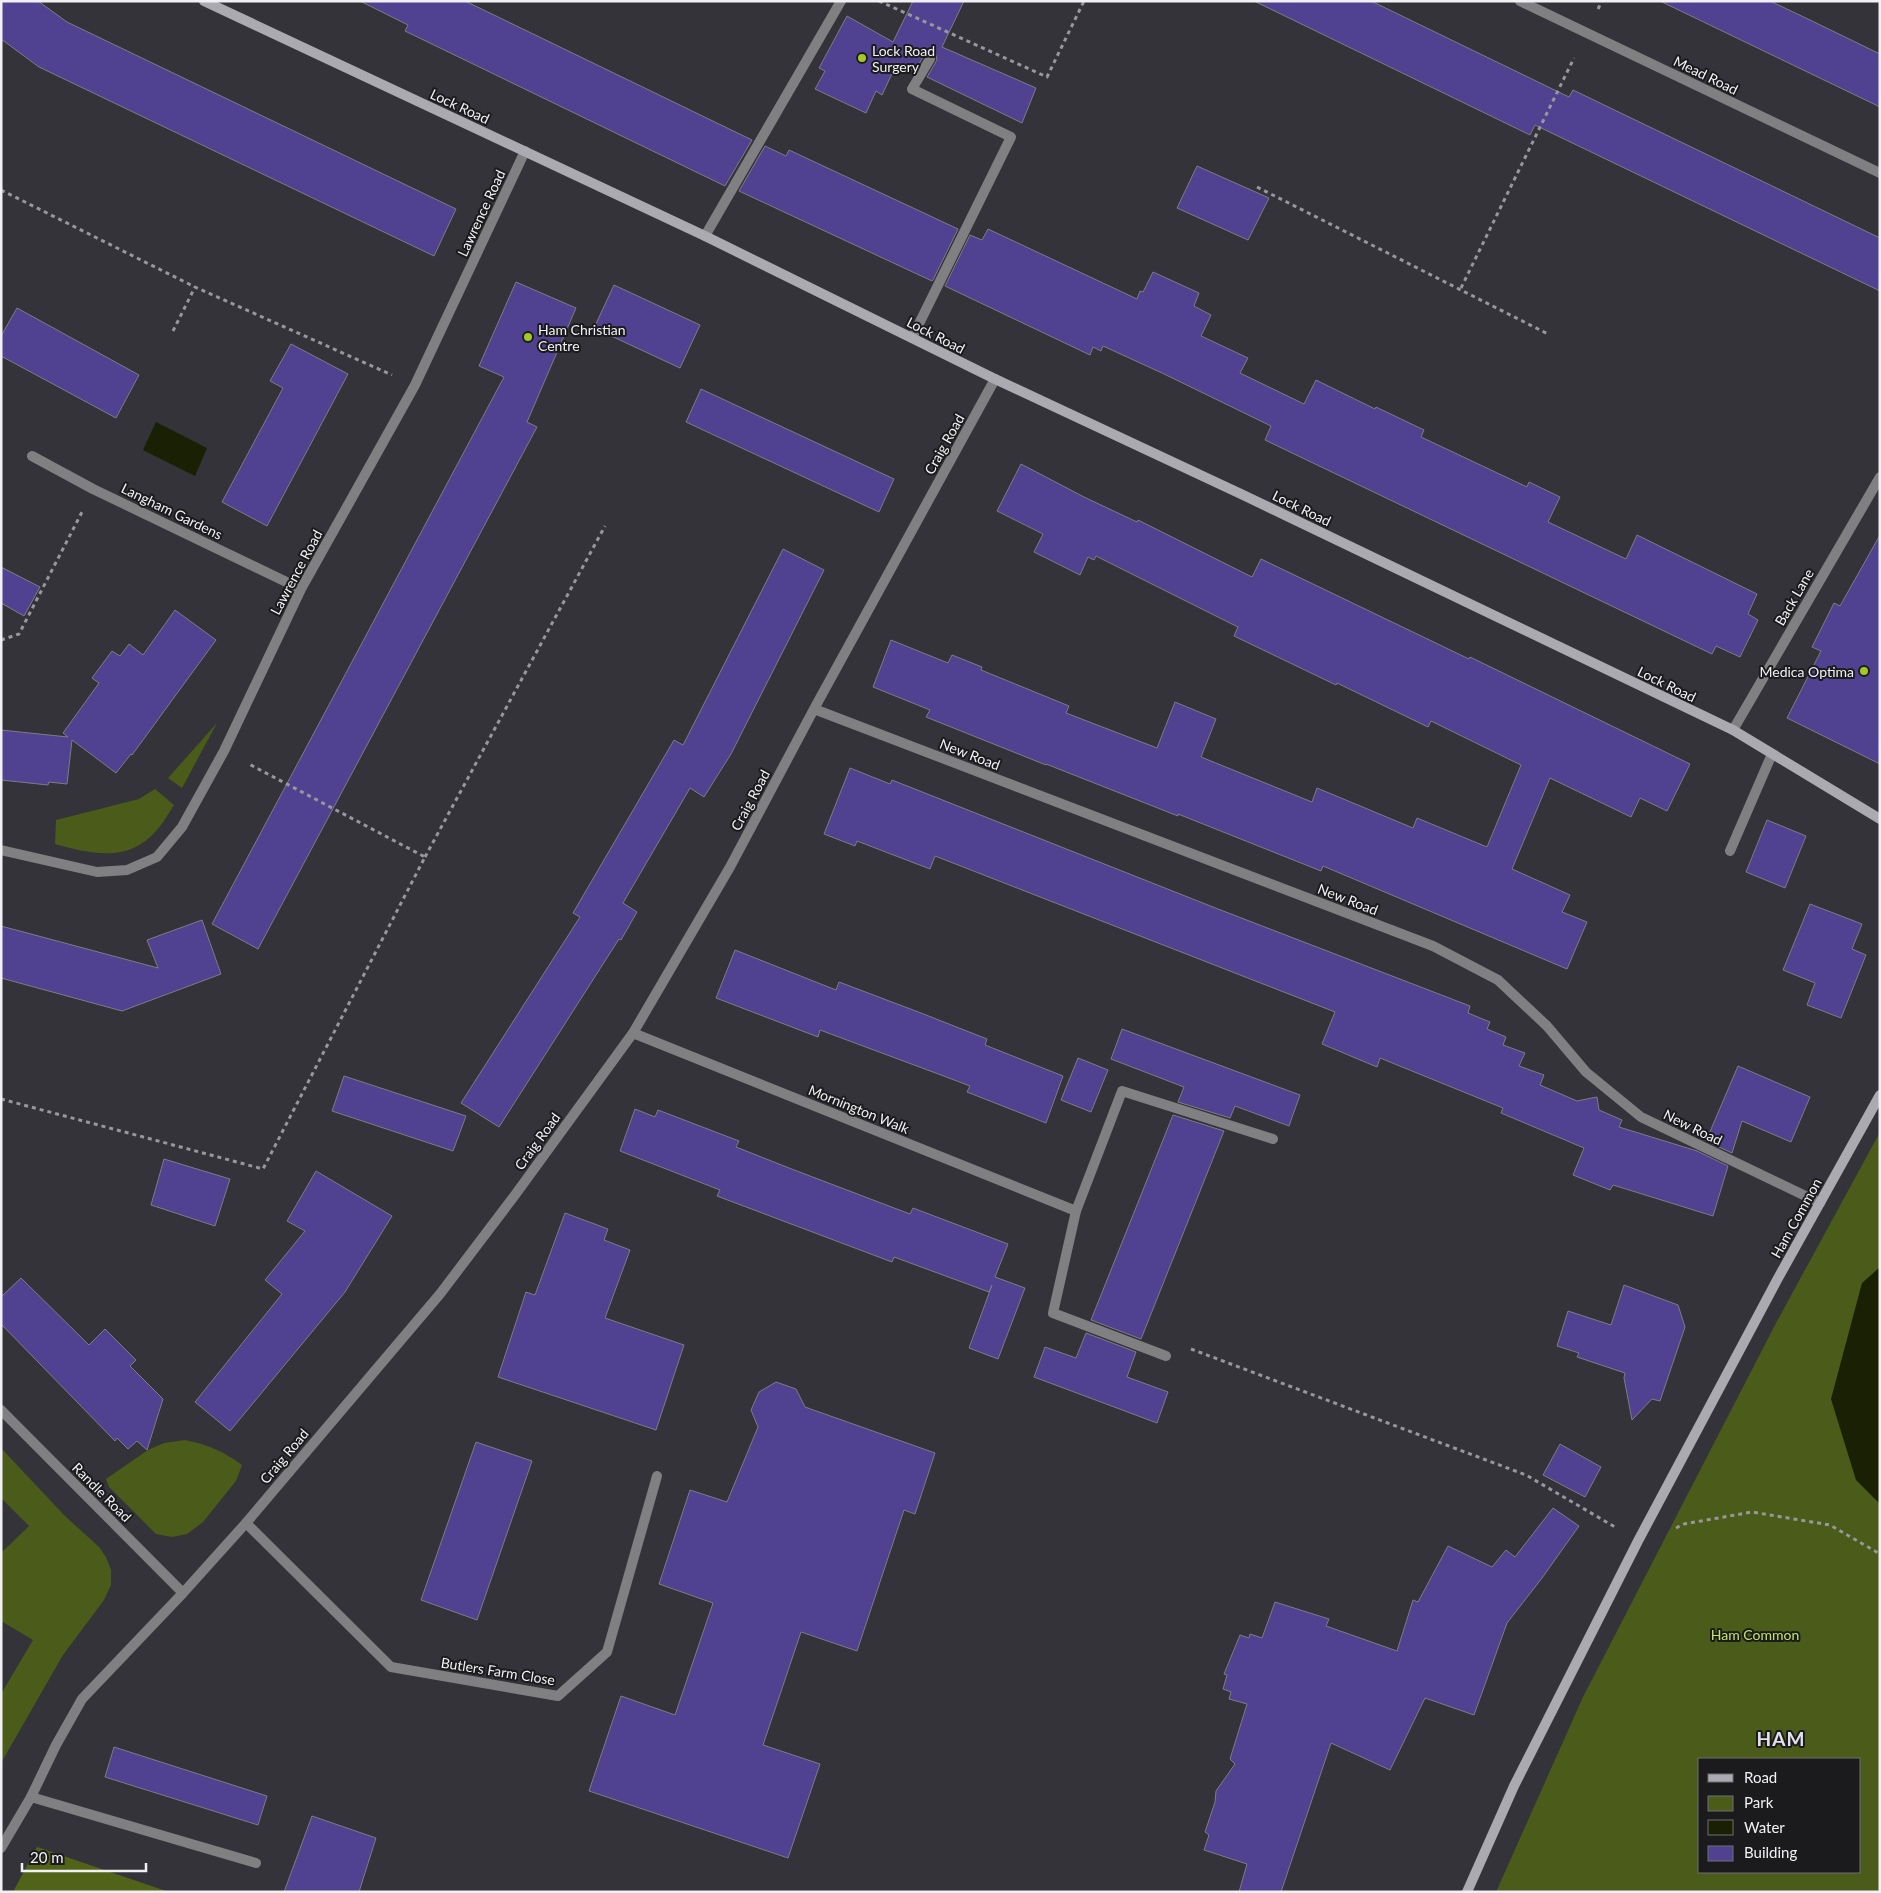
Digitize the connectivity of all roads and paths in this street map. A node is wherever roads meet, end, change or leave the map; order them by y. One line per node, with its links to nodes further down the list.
1 (204, 1): 8 (street, Lock Road)
2 (841, 1): 12 (street)
3 (880, 1): 4 (path)
4 (1084, 1)
5 (1520, 1): 6 (street, Mead Road)
6 (1586, 33): 9 (street, Mead Road); 14 (path)
7 (930, 59): 17 (street)
8 (525, 152): 12 (street, Lock Road); 19 (street, Lawrence Road)
9 (1880, 174)
10 (1258, 187): 14 (path)
11 (1, 190): 13 (path)
12 (704, 236): 17 (street, Lock Road)
13 (195, 287): 15 (path); 19 (path)
14 (1461, 288): 16 (path)
15 (173, 331)
16 (1548, 334)
17 (912, 338): 18 (street, Lock Road)
18 (995, 379): 26 (street, Craig Road); 27 (street, Lock Road)
19 (415, 385): 24 (street, Lawrence Road)
20 (32, 456): 22 (street, Langham Gardens)
21 (1880, 477): 27 (street, Back Lane)
22 (94, 489): 24 (street, Langham Gardens); 25 (path)
23 (605, 526): 33 (path)
24 (300, 589): 28 (street, Lawrence Road)
25 (1, 640)
26 (814, 709): 34 (street, Craig Road); 38 (street, New Road)
27 (1733, 730): 29 (street, Lock Road)
28 (224, 751): 31 (street, Lawrence Road); 33 (path)
29 (1772, 754): 30 (street, Lock Road); 32 (street)
30 (1880, 819)
31 (1, 850)
32 (1730, 851)
33 (425, 858): 36 (path)
34 (633, 1033): 39 (street, Mornington Walk); 43 (street, Craig Road)
35 (1880, 1095): 38 (street, Ham Common)
36 (1, 1099)
37 (1273, 1139): 39 (street)
38 (1820, 1203): 44 (street, Ham Common)
39 (1076, 1210): 40 (street)
40 (1166, 1356): 44 (path)
41 (1, 1410): 46 (street, Randle Road)
42 (657, 1476): 43 (street, Butlers Farm Close)
43 (246, 1523): 46 (street, Craig Road)
44 (1637, 1545): 45 (path); 50 (street, Ham Common)
45 (1880, 1554)
46 (183, 1593): 47 (street, Craig Road)
47 (31, 1797): 48 (street, Craig Road); 49 (street)
48 (1, 1848)
49 (256, 1862)
50 (1467, 1892)

